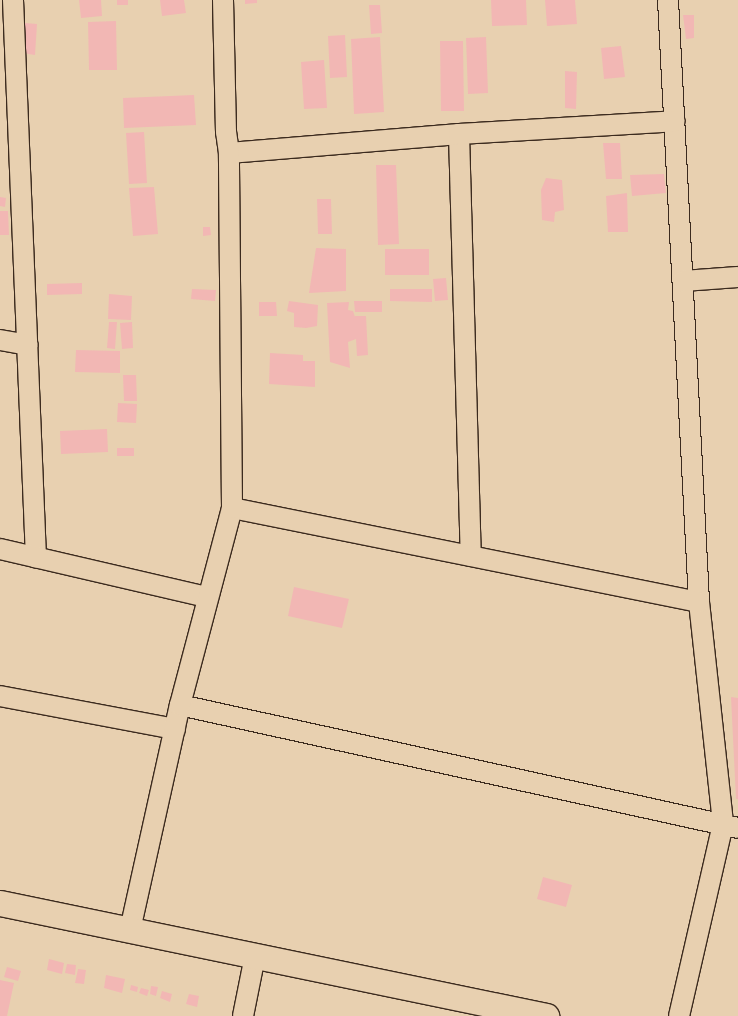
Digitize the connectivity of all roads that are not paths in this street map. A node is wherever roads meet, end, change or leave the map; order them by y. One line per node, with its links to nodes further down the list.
1 (14, 0): 10 (street)
2 (223, 0): 6 (street)
3 (668, 0): 4 (street)
4 (675, 121): 5 (street); 8 (street)
5 (459, 134): 6 (street); 13 (street)
6 (229, 153): 11 (street)
7 (738, 277): 8 (street)
8 (683, 281): 16 (street)
9 (0, 340): 10 (street)
10 (28, 346): 14 (street)
11 (232, 508): 13 (street); 15 (street)
12 (0, 549): 14 (street)
13 (471, 556): 16 (street)
14 (36, 558): 15 (street)
15 (208, 597): 18 (street)
16 (699, 602): 20 (street)
17 (0, 696): 19 (street)
18 (180, 705): 19 (street); 20 (street)
19 (174, 729): 22 (street)
20 (730, 826): 27 (street)
21 (0, 903): 22 (street)
22 (130, 930): 23 (street)
23 (255, 956): 24 (street); 25 (street)
24 (482, 1010): 26 (street)
25 (243, 1016)
26 (546, 1016)
27 (679, 1016)

